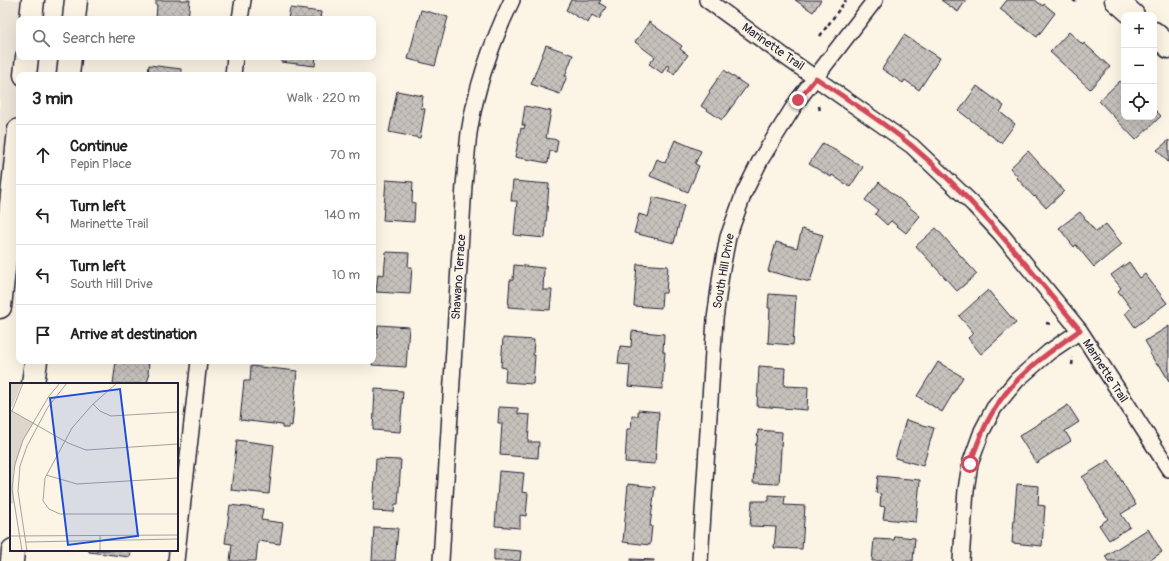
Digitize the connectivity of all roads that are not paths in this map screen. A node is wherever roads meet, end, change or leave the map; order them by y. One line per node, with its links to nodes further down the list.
1 (33, 0): 9 (main road)
2 (76, 0): 10 (main road)
3 (243, 0): 11 (street)
4 (512, 0): 34 (street, Shawano Terrace)
5 (707, 0): 20 (street, Marinette Trail)
6 (875, 0): 20 (street, South Hill Drive)
7 (1116, 0): 8 (main road)
8 (1130, 12)
9 (31, 16)
10 (74, 16)
11 (240, 16)
12 (1157, 36): 13 (main road)
13 (1169, 47)
14 (27, 60): 17 (main road)
15 (70, 60): 18 (main road)
16 (235, 60): 19 (street)
17 (25, 72)
18 (68, 72)
19 (233, 72)
20 (816, 78): 24 (street, Marinette Trail); 35 (street, South Hill Drive)
21 (16, 165): 22 (main road)
22 (8, 258): 23 (main road)
23 (0, 307)
24 (1080, 330): 28 (street, Marinette Trail); 36 (street)
25 (36, 364): 27 (main road)
26 (200, 364): 29 (street)
27 (33, 383)
28 (1169, 469)
29 (178, 544)
30 (13, 551): 32 (main road)
31 (177, 551): 33 (street)
32 (12, 561)
33 (176, 561)
34 (440, 561)
35 (700, 561)
36 (961, 561)

